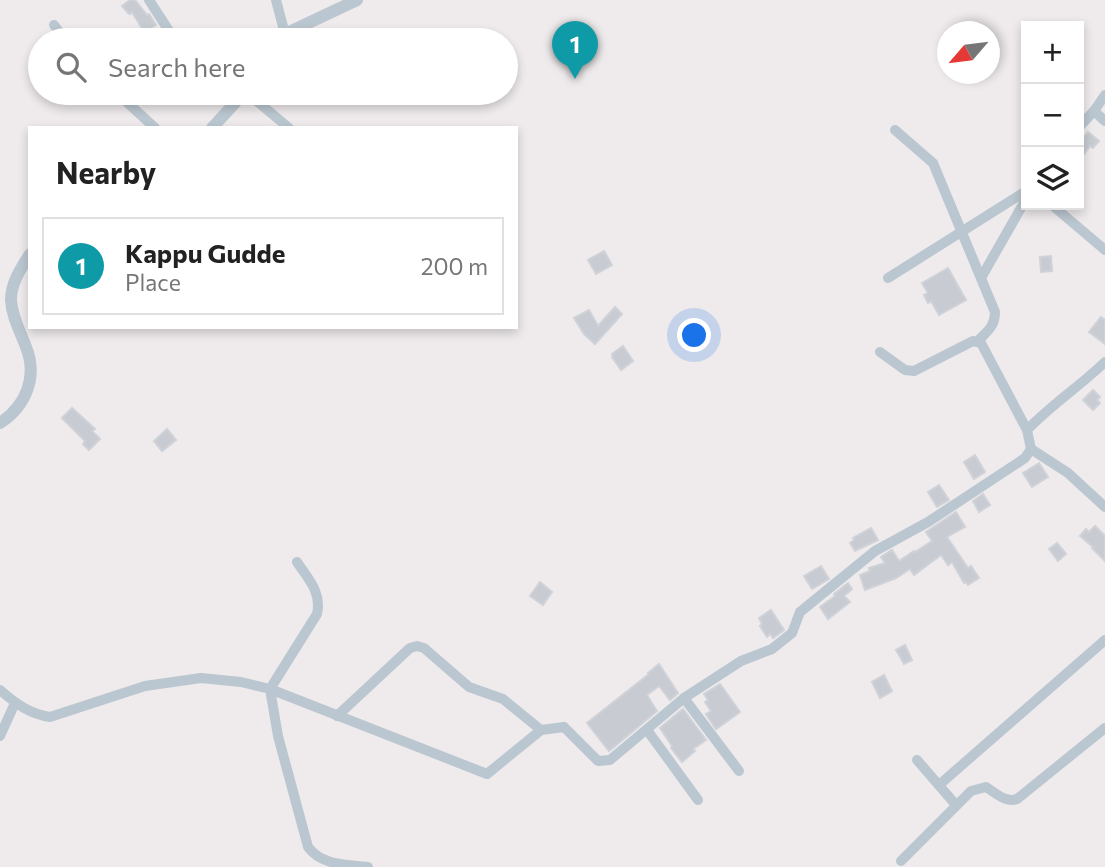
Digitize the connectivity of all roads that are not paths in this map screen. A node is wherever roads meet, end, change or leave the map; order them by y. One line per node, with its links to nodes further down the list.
1 (149, 0): 6 (street)
2 (276, 0): 7 (street)
3 (357, 0): 8 (street)
4 (54, 25): 5 (street)
5 (56, 28)
6 (167, 28)
7 (281, 28)
8 (300, 28)
9 (1105, 95): 13 (street)
10 (130, 105): 16 (street)
11 (231, 105): 17 (street)
12 (254, 105): 18 (street)
13 (1094, 111): 14 (street); 15 (street)
14 (1105, 121)
15 (1084, 122)
16 (153, 126)
17 (214, 126)
18 (286, 126)
19 (895, 130): 23 (street)
20 (1021, 194): 23 (street)
21 (1021, 208): 27 (street)
22 (1058, 210): 24 (street)
23 (961, 232): 26 (street); 27 (street)
24 (1105, 250)
25 (28, 257): 33 (street)
26 (888, 278)
27 (981, 278): 28 (street)
28 (977, 342): 29 (street); 34 (street)
29 (880, 352)
30 (1105, 362): 31 (street)
31 (1095, 371): 32 (street); 34 (street)
32 (1105, 380)
33 (0, 424)
34 (1027, 430): 35 (street)
35 (1031, 449): 36 (street); 41 (street)
36 (1105, 507)
37 (297, 562): 39 (street)
38 (1105, 640): 50 (street)
39 (270, 689): 42 (street); 43 (street); 54 (street)
40 (0, 691): 42 (street)
41 (684, 698): 46 (street); 49 (street)
42 (15, 704): 47 (street)
43 (337, 716): 45 (street); 45 (street)
44 (1105, 727): 52 (street)
45 (541, 730): 46 (street)
46 (646, 730): 51 (street)
47 (0, 736)
48 (917, 760): 50 (street)
49 (739, 771)
50 (939, 785): 52 (street)
51 (698, 800)
52 (956, 805): 53 (street)
53 (901, 861)
54 (368, 867)

